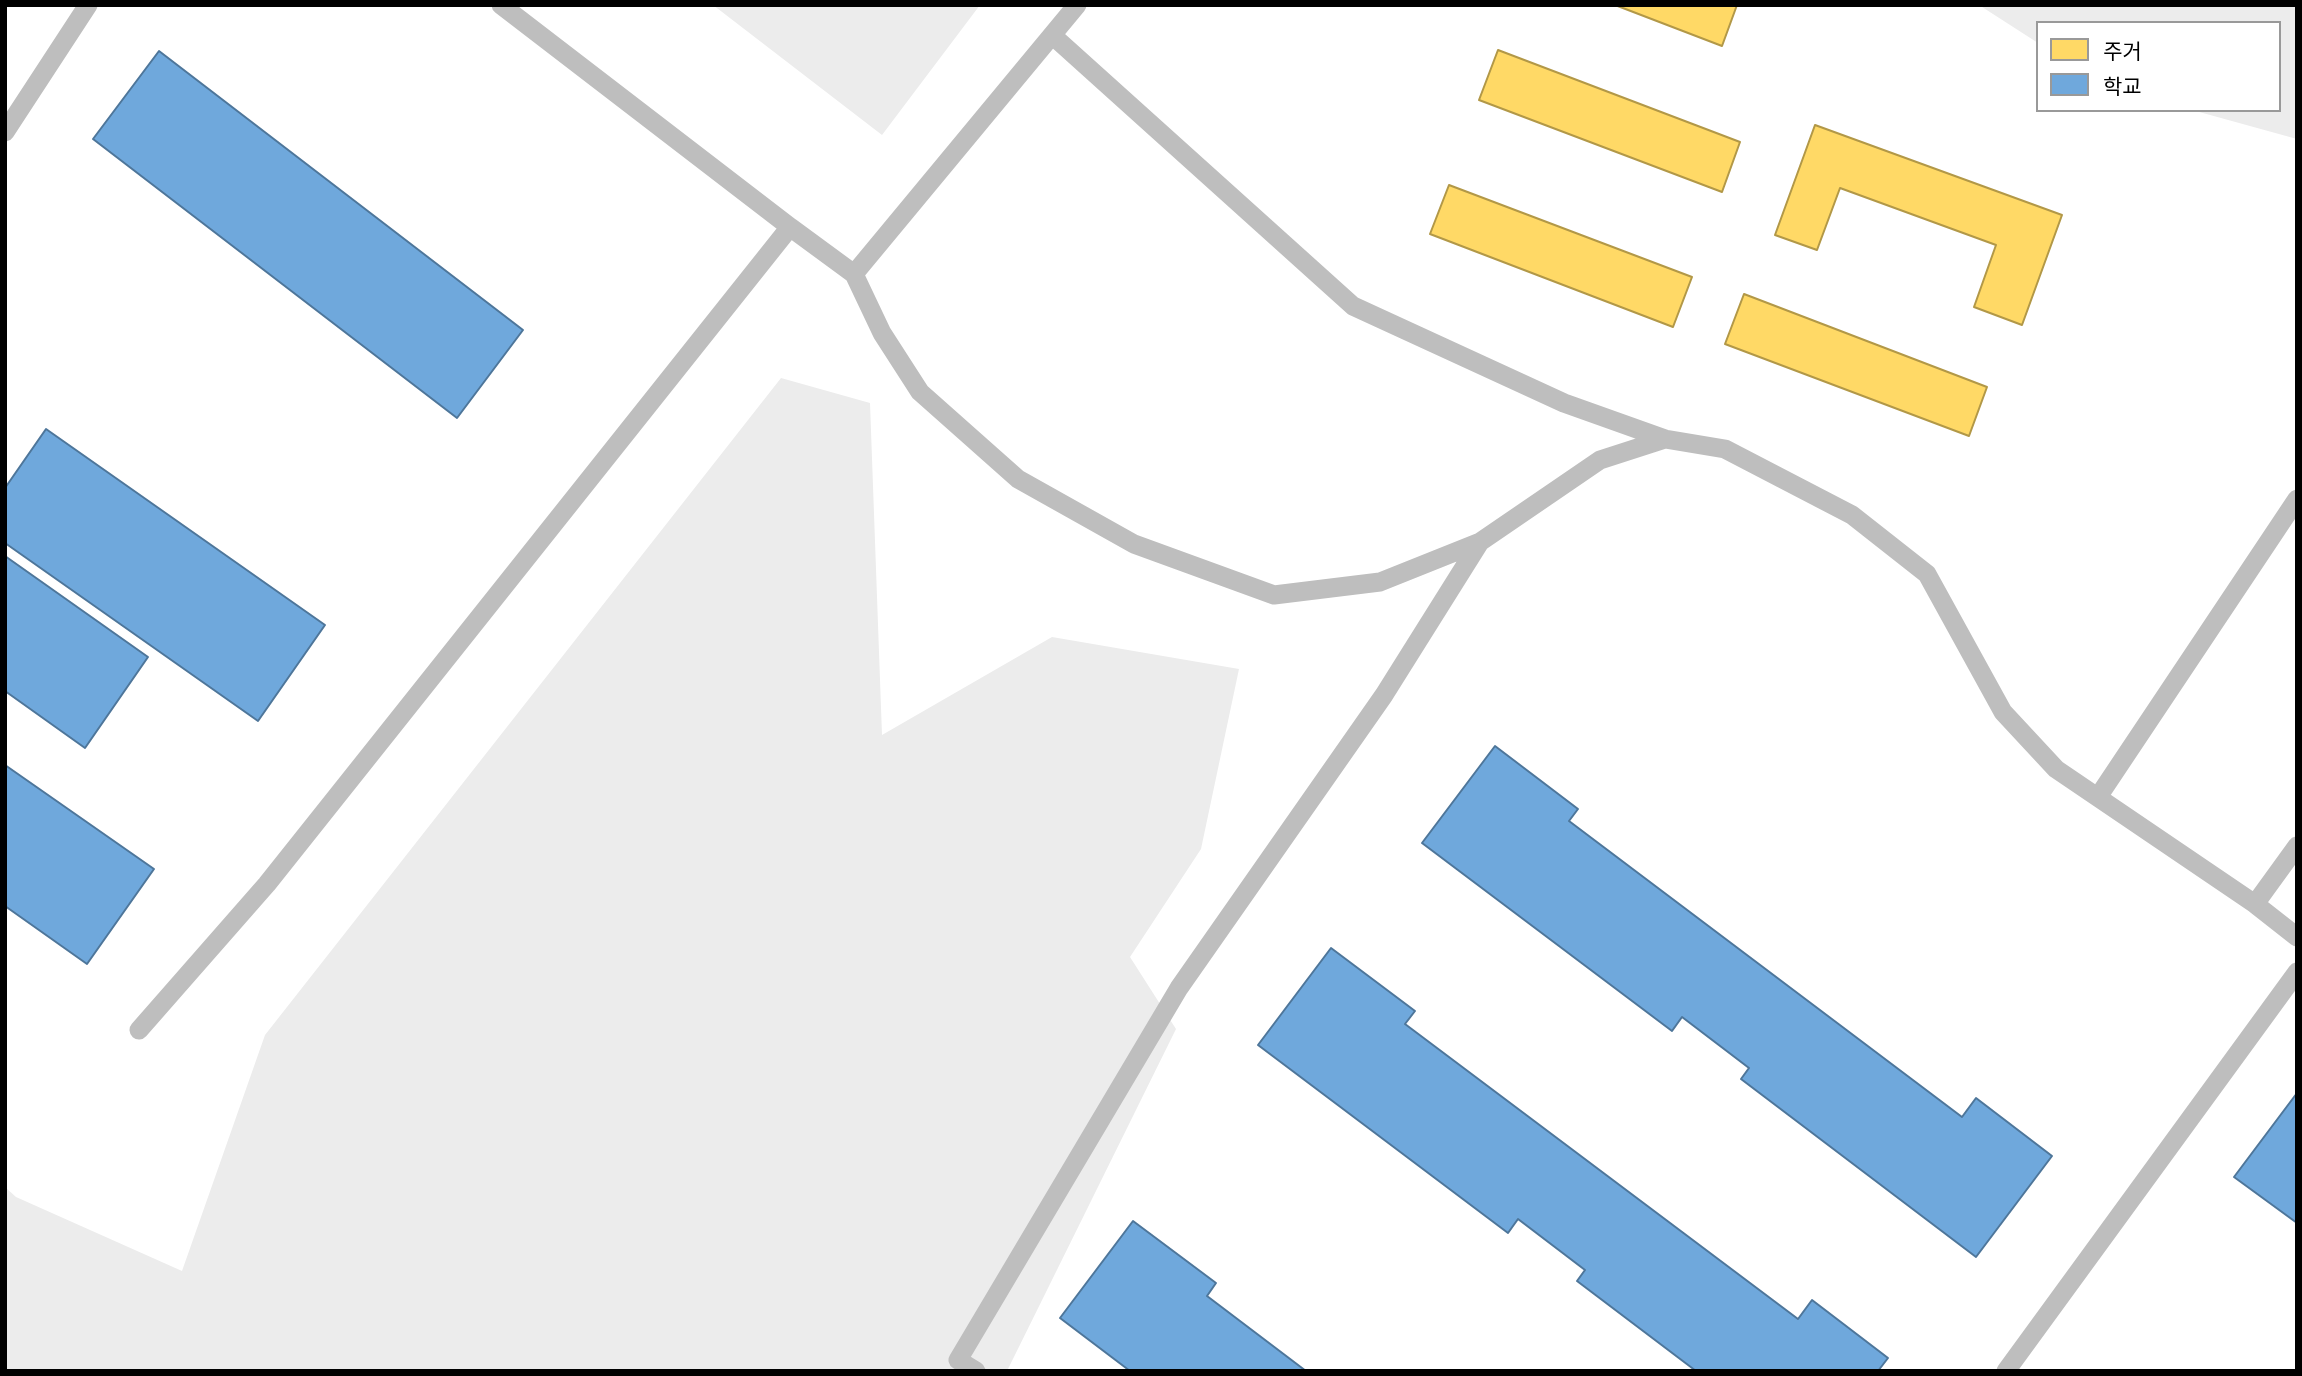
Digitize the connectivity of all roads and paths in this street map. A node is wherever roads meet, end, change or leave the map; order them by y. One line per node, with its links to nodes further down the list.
1 (88, 5): 5 (lane)
2 (500, 5): 6 (lane)
3 (1077, 5): 4 (lane)
4 (1052, 35): 7 (lane); 8 (lane)
5 (5, 132)
6 (790, 228): 7 (lane); 16 (lane)
7 (854, 274): 10 (lane)
8 (1665, 439): 10 (lane); 11 (lane)
9 (2297, 499): 11 (lane)
10 (1480, 542): 17 (lane)
11 (2098, 797): 13 (lane)
12 (2297, 846): 13 (lane)
13 (2255, 904): 14 (lane)
14 (2297, 937)
15 (2297, 972): 18 (lane)
16 (139, 1030)
17 (976, 1371)
18 (2006, 1371)

